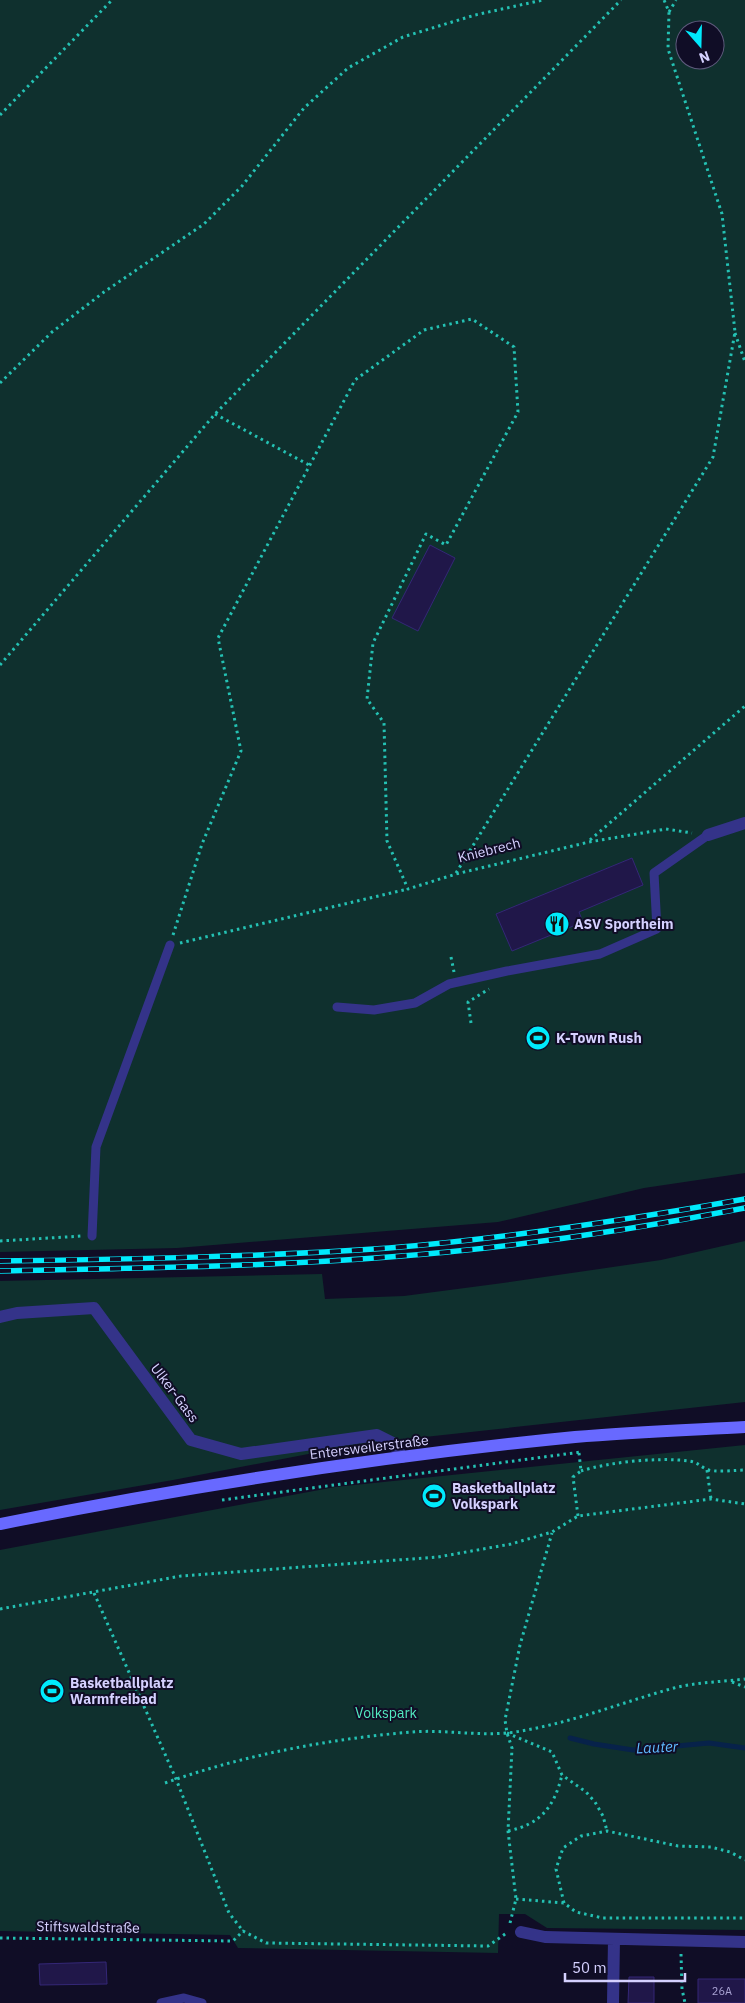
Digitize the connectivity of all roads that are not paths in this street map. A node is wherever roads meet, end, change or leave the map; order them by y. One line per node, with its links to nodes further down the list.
1 (745, 823): 2 (street)
2 (708, 834): 4 (lane)
3 (170, 945): 5 (lane)
4 (336, 1007)
5 (92, 1236)
6 (0, 1317): 8 (street, Ulker-Gass)
7 (745, 1427): 8 (main road, Entersweilerstraße)
8 (402, 1457): 9 (main road, Entersweilerstraße)
9 (0, 1524)
10 (514, 1932): 11 (street)
11 (614, 1939): 12 (street); 15 (street)
12 (745, 1942)
13 (162, 2003): 14 (lane)
14 (202, 2003)
15 (613, 2003)

